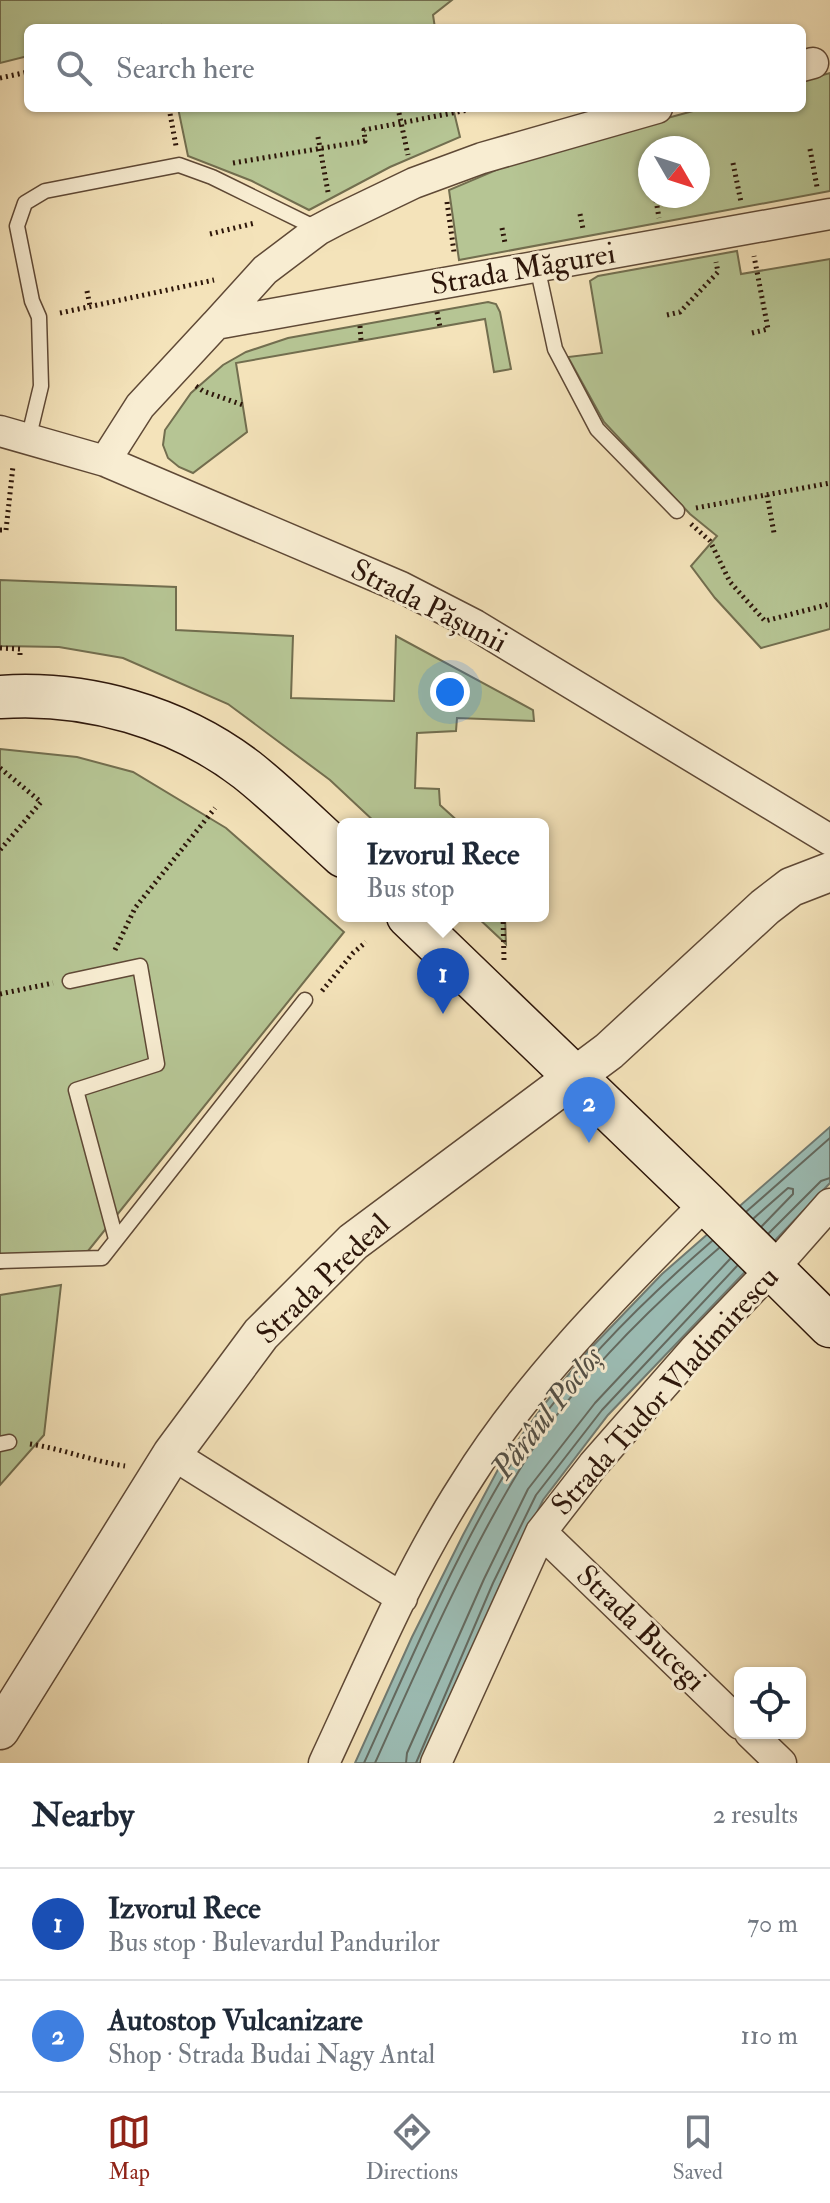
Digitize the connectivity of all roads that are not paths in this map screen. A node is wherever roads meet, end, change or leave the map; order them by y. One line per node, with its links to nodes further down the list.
1 (643, 112): 3 (street)
2 (825, 206): 4 (street, Strada Măgurei)
3 (324, 216): 5 (street); 6 (lane)
4 (537, 266): 5 (street, Strada Măgurei); 8 (lane)
5 (216, 324): 7 (street)
6 (14, 441): 7 (street, Strada Pășunii)
7 (105, 461): 10 (street, Strada Pășunii)
8 (677, 511)
9 (0, 697): 11 (main road)
10 (830, 840)
11 (337, 851)
12 (830, 872): 16 (street, Strada Predeal)
13 (414, 922): 16 (main road)
14 (70, 981): 19 (lane)
15 (305, 1000): 19 (lane)
16 (577, 1078): 18 (main road); 23 (street, Strada Predeal)
17 (830, 1204): 21 (street, Strada Tudor Vladimirescu)
18 (713, 1210): 21 (main road); 25 (street)
19 (116, 1239): 20 (lane)
20 (0, 1261)
21 (770, 1266): 22 (main road); 24 (street, Strada Tudor Vladimirescu)
22 (830, 1326)
23 (172, 1454): 25 (street); 27 (street, Strada Predeal)
24 (541, 1532): 26 (street, Strada Bucegi); 30 (street, Strada Tudor Vladimirescu)
25 (402, 1598): 29 (street)
26 (734, 1718)
27 (0, 1730)
28 (756, 1739): 31 (street)
29 (324, 1763)
30 (436, 1763)
31 (781, 1763)

